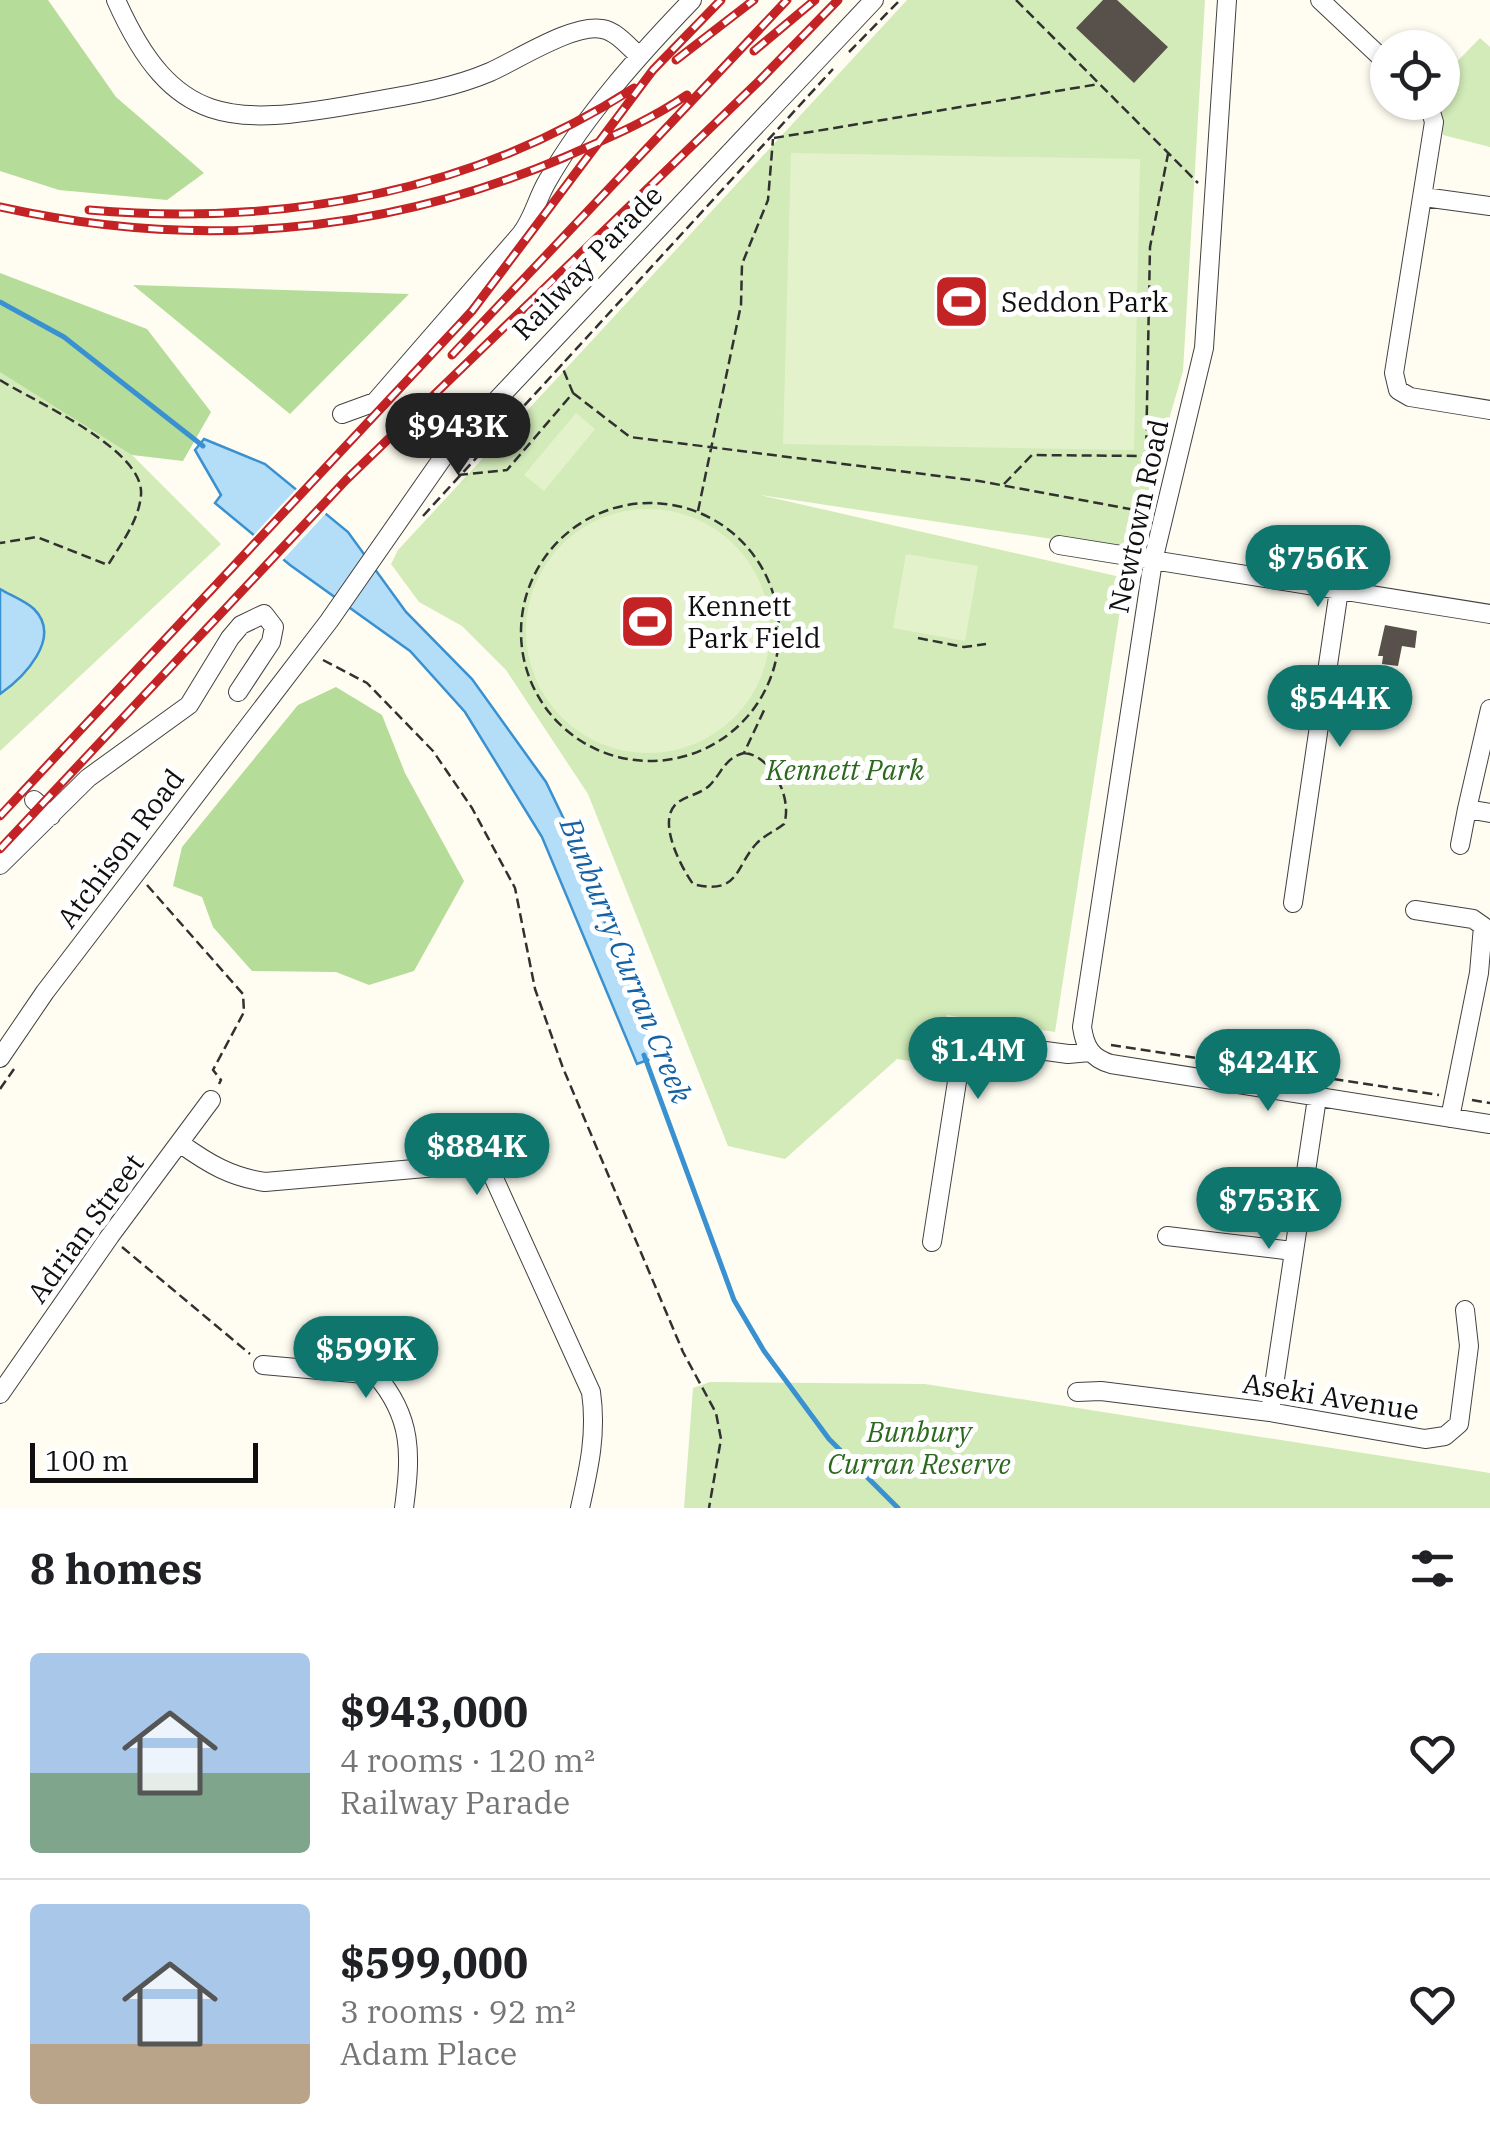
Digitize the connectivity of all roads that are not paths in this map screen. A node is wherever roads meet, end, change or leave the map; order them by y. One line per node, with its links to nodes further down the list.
1 (116, 0): 7 (street)
2 (692, 0): 7 (street)
3 (874, 0): 18 (street, Railway Parade)
4 (1227, 0): 14 (street, Newtown Road)
5 (1320, 0): 6 (street)
6 (1370, 47)
7 (638, 55): 12 (street)
8 (1433, 120): 9 (street)
9 (1424, 197): 10 (street); 11 (street)
10 (1490, 206)
11 (1490, 410)
12 (342, 414)
13 (1059, 545): 14 (street)
14 (1153, 561): 15 (street); 29 (street, Newtown Road)
15 (1340, 590): 16 (street); 27 (street)
16 (1490, 614)
17 (260, 660): 18 (street); 19 (street); 24 (street)
18 (288, 674): 30 (street, Atchison Road)
19 (238, 692)
20 (1490, 710): 22 (street)
21 (34, 800): 24 (street)
22 (1467, 809): 23 (street); 25 (street)
23 (1490, 813)
24 (51, 816): 26 (street)
25 (1460, 845)
26 (0, 865)
27 (1293, 903)
28 (1415, 910): 33 (street)
29 (1093, 1046): 31 (street); 37 (street)
30 (0, 1058)
31 (1317, 1098): 33 (street); 38 (street)
32 (211, 1100): 35 (street, Adrian Street)
33 (1450, 1118): 34 (street)
34 (1490, 1124)
35 (181, 1144): 42 (street, Adrian Street); 45 (street, Adrian Street)
36 (1167, 1236): 38 (street)
37 (932, 1242)
38 (1293, 1251): 43 (street)
39 (1465, 1310): 43 (street, Aseki Avenue)
40 (262, 1365): 44 (street)
41 (1077, 1392): 43 (street, Aseki Avenue)
42 (0, 1394)
43 (1270, 1412)
44 (404, 1508)
45 (580, 1508)

